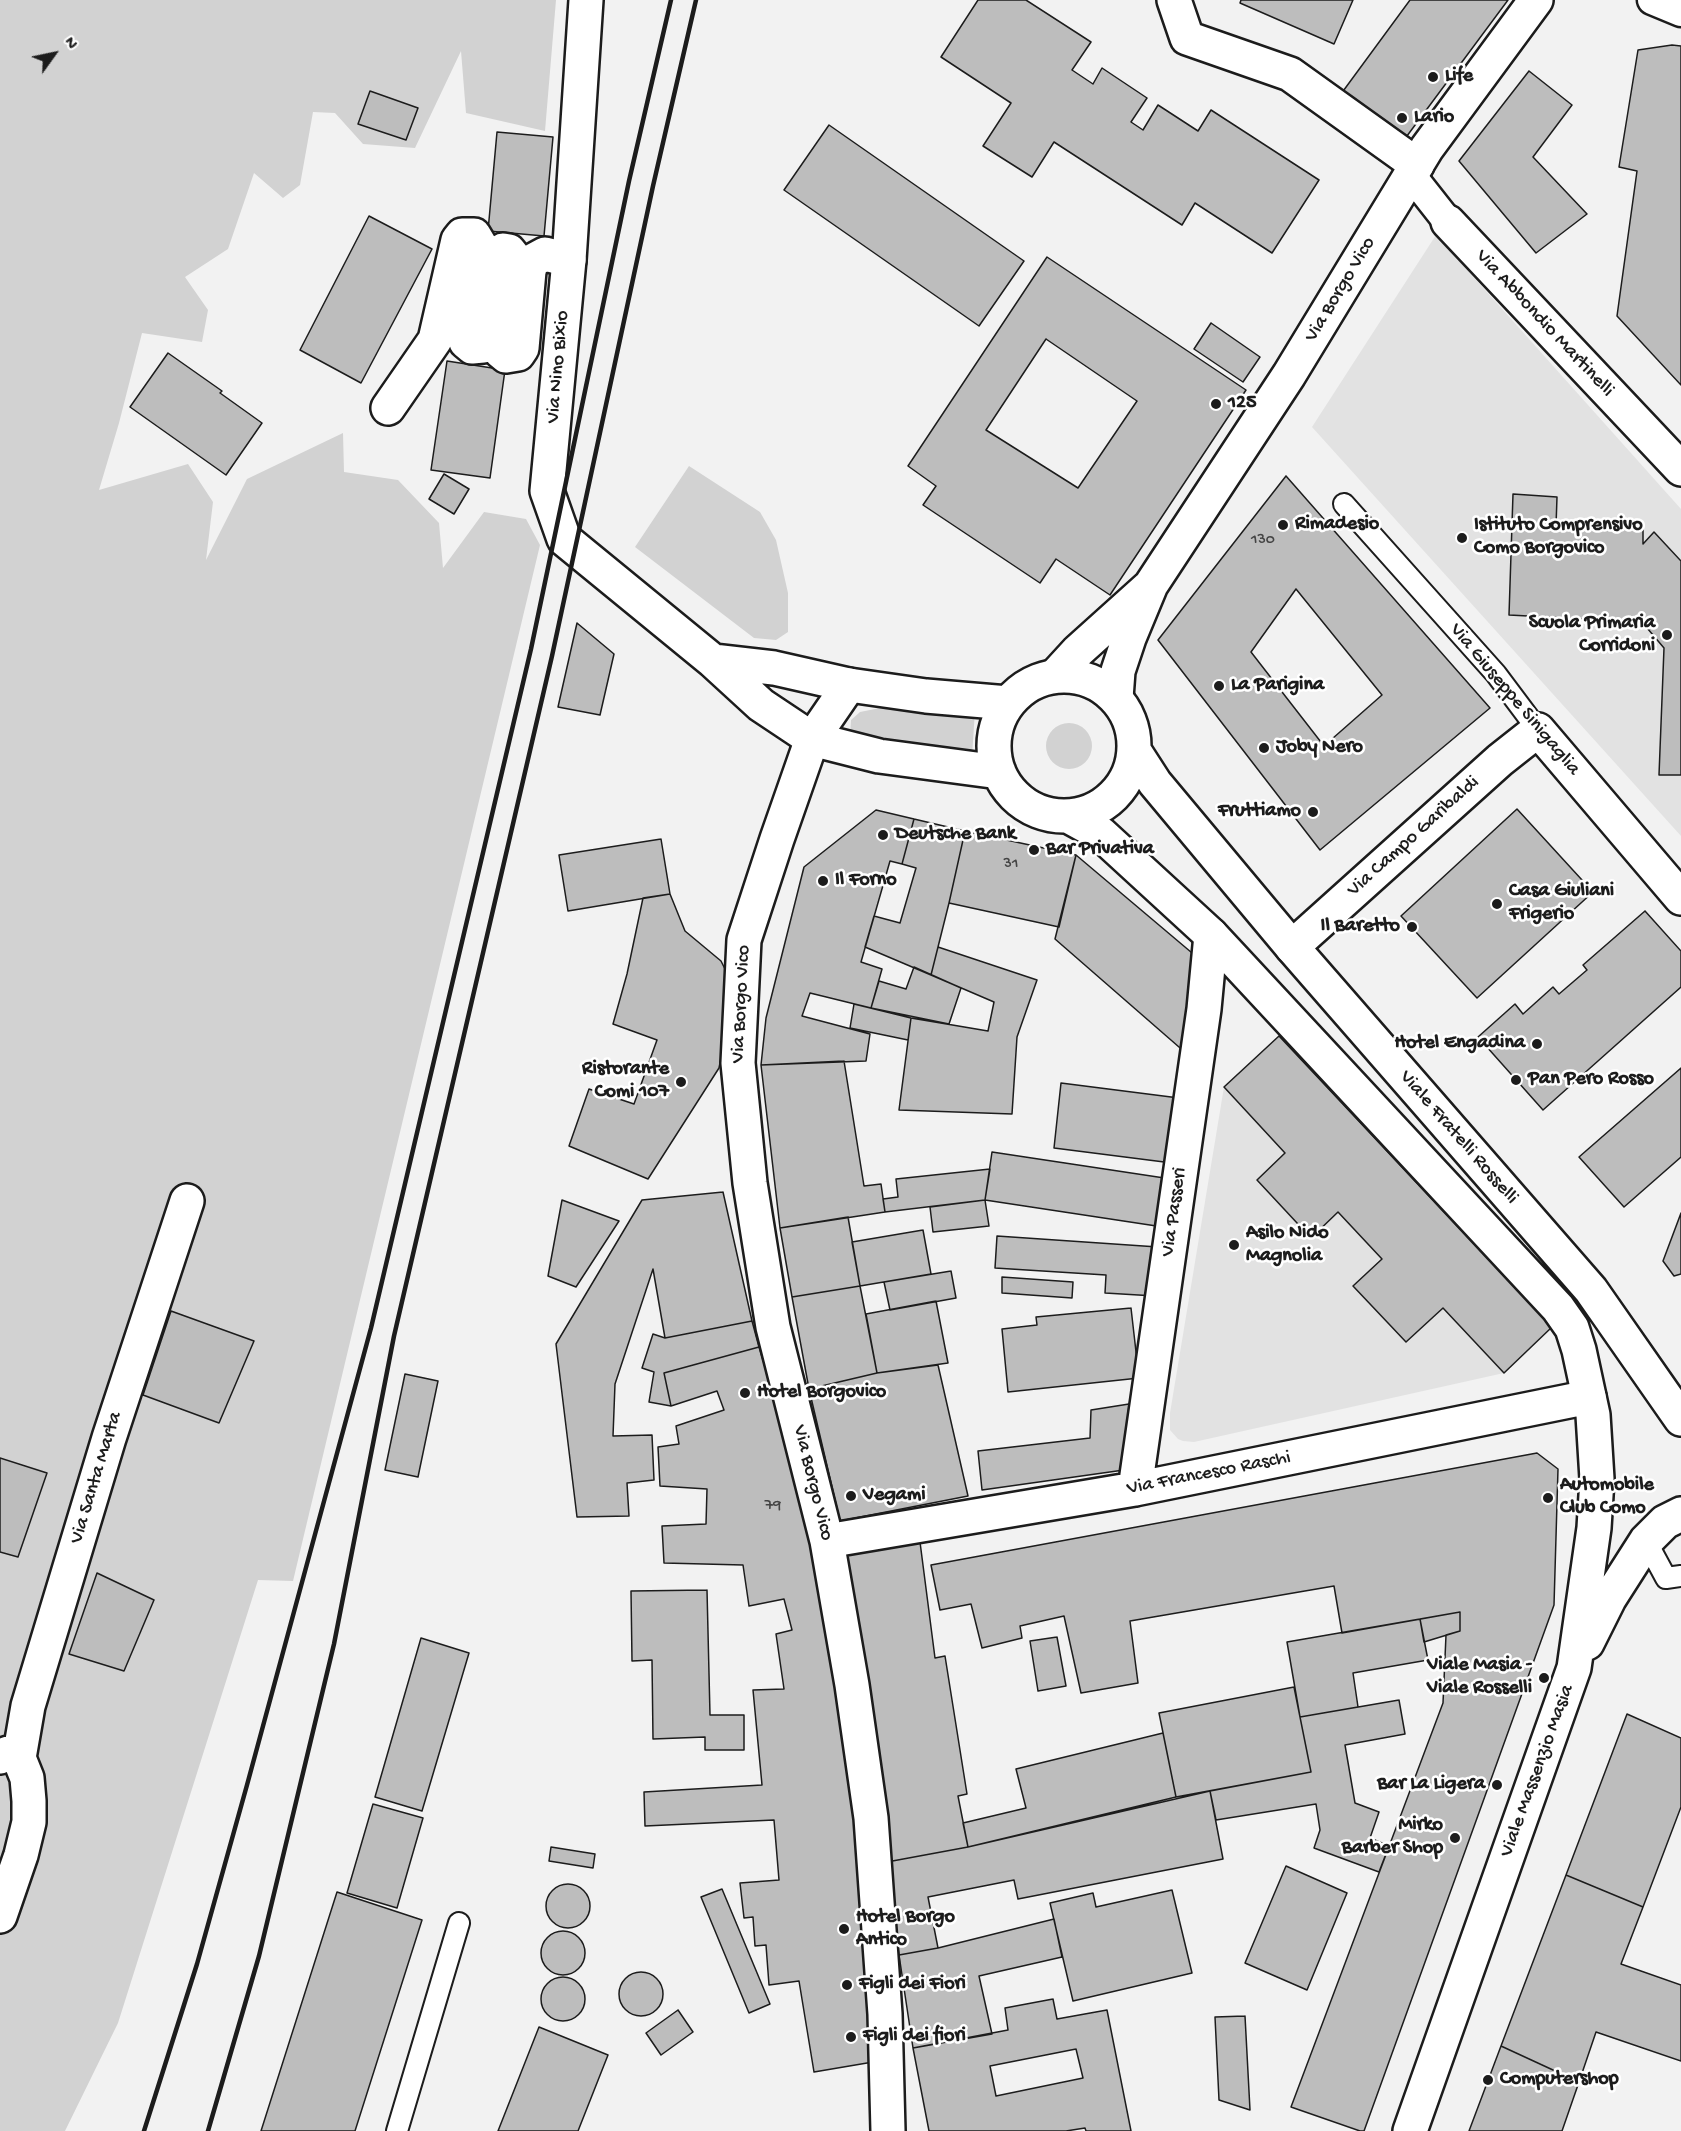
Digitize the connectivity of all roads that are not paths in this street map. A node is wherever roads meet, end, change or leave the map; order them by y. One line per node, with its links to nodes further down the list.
1 (586, 0): 8 (street, Via Nino Bixio)
2 (1174, 0): 6 (street)
3 (1536, 0): 6 (street, Via Borgo Vico)
4 (1652, 0): 5 (street)
5 (1681, 12)
6 (1414, 170): 7 (street, Via Abbondio Martinelli); 12 (street, Via Borgo Vico)
7 (1448, 222): 10 (street, Via Abbondio Martinelli)
8 (569, 260): 9 (street); 13 (street, Via Nino Bixio)
9 (388, 408)
10 (1681, 469)
11 (1344, 504): 18 (lane, Via Giuseppe Sinigaglia)
12 (1151, 585): 14 (street, Via Borgo Vico); 16 (street, Via Borgo Vico)
13 (713, 661): 15 (street); 19 (street, Via Nino Bixio)
14 (1056, 675): 16 (street); 17 (street)
15 (849, 685): 17 (street); 19 (street, Via Borgo Vico)
16 (1116, 698): 20 (street)
17 (1008, 703): 21 (street)
18 (1538, 730): 23 (street, Via Giuseppe Sinigaglia); 25 (street, Via Campo Garibaldi)
19 (812, 739): 21 (street, Via Nino Bixio); 31 (street, Via Borgo Vico)
20 (1135, 752): 22 (street); 25 (street, Viale Fratelli Rosselli)
21 (999, 772): 22 (street)
22 (1070, 817): 24 (street, Viale Fratelli Rosselli)
23 (1681, 898)
24 (1211, 935): 27 (street, Viale Fratelli Rosselli); 29 (street, Via Passeri)
25 (1292, 947): 28 (street, Viale Fratelli Rosselli)
26 (187, 1201): 35 (street, Via Santa Marta)
27 (1589, 1397): 29 (street, Via Francesco Raschi); 34 (street, Viale Massenzio Masia)
28 (1681, 1419)
29 (1135, 1489): 31 (street, Via Francesco Raschi)
30 (1681, 1514): 32 (street)
31 (827, 1541): 39 (street, Via Borgo Vico)
32 (1646, 1541): 33 (lane); 34 (street)
33 (1681, 1576)
34 (1574, 1668): 40 (street, Viale Massenzio Masia)
35 (10, 1757): 36 (street, Via Santa Marta)
36 (0, 1916)
37 (459, 1923): 38 (lane)
38 (397, 2131)
39 (888, 2131)
40 (1410, 2131)

